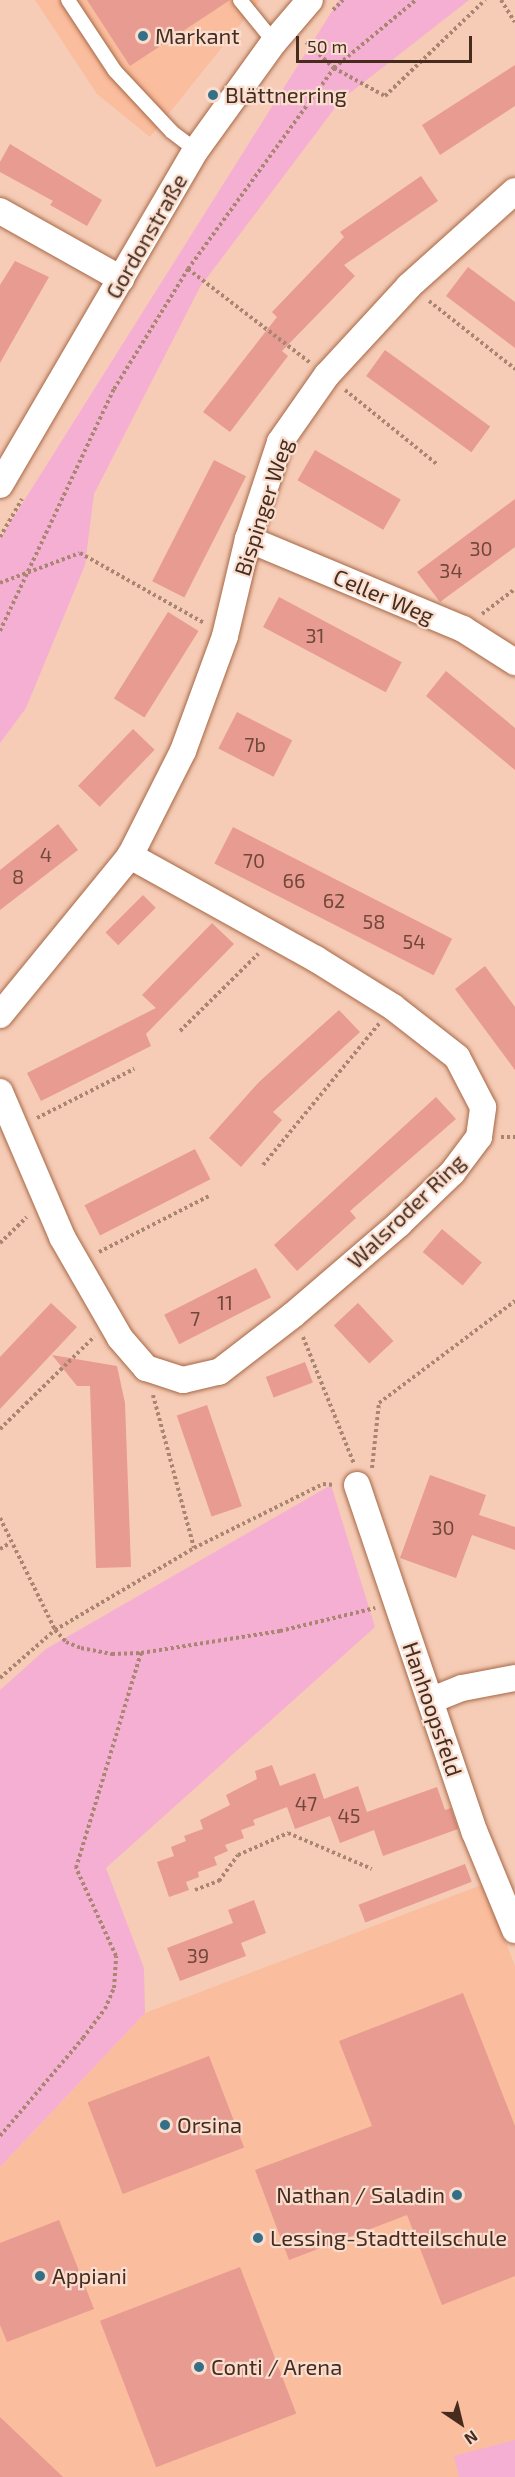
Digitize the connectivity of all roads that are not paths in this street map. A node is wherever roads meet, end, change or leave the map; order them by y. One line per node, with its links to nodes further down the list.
1 (68, 0): 5 (lane)
2 (240, 0): 4 (lane)
3 (319, 8): 4 (street, Gordonstraße)
4 (274, 42): 5 (street, Gordonstraße)
5 (196, 150): 8 (street, Gordonstraße)
6 (515, 191): 10 (street, Bispinger Weg)
7 (0, 211): 8 (street)
8 (121, 279): 9 (street, Gordonstraße)
9 (0, 485)
10 (248, 538): 11 (street, Celler Weg); 12 (street, Bispinger Weg)
11 (515, 662)
12 (130, 856): 13 (street); 14 (street, Walsroder Ring)
13 (0, 1015)
14 (0, 1092)
15 (357, 1485): 17 (street, Hanhoopsfeld)
16 (515, 1678): 17 (street)
17 (432, 1700): 18 (street, Hanhoopsfeld)
18 (515, 1930)

